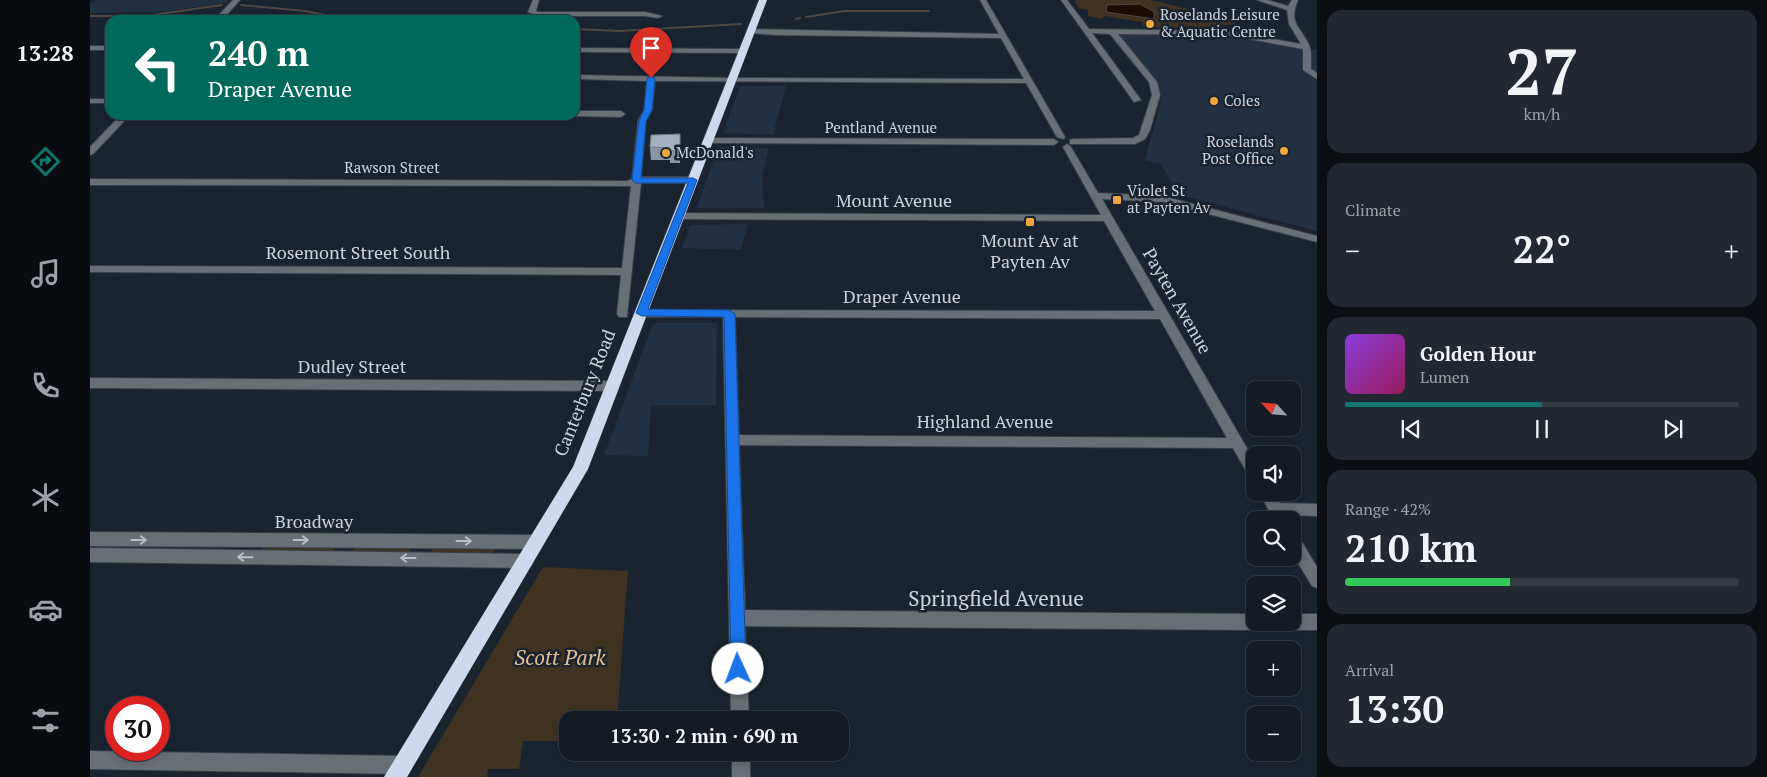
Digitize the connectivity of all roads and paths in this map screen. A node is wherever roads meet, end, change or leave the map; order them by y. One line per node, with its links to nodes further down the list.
1 (237, 0): 9 (street)
2 (536, 0): 10 (street)
3 (763, 0): 13 (highway, Canterbury Road)
4 (983, 0): 14 (street)
5 (1064, 0): 11 (street)
6 (1260, 0): 8 (street)
7 (1295, 0): 8 (street)
8 (1290, 9): 15 (street)
9 (223, 15)
10 (658, 16)
11 (1086, 31): 12 (street); 25 (street)
12 (1112, 31): 15 (street); 33 (street)
13 (750, 32): 14 (street); 19 (highway, Canterbury Road)
14 (1003, 36): 24 (street)
15 (1306, 46): 21 (street)
16 (90, 48): 17 (street)
17 (105, 48)
18 (580, 50): 19 (street)
19 (743, 51): 23 (highway, Canterbury Road)
20 (580, 77): 22 (street)
21 (1317, 77)
22 (651, 78): 23 (street); 35 (street)
23 (732, 80): 24 (street); 32 (highway, Canterbury Road)
24 (1028, 81): 31 (street)
25 (1137, 100)
26 (90, 101): 27 (street)
27 (105, 101)
28 (580, 114): 29 (street)
29 (621, 114)
30 (121, 120): 34 (street)
31 (1058, 139): 32 (street, Pentland Avenue); 33 (street)
32 (708, 141): 36 (highway, Canterbury Road)
33 (1070, 144): 38 (street, Payten Avenue)
34 (90, 152)
35 (636, 180): 36 (street, Rawson Street); 37 (street, Rawson Street); 43 (street)
36 (693, 180): 39 (highway, Canterbury Road)
37 (90, 182)
38 (1095, 196): 40 (street, Payten Avenue); 41 (street)
39 (680, 216): 40 (street, Mount Avenue); 44 (highway, Canterbury Road)
40 (1108, 218): 47 (street, Payten Avenue)
41 (1317, 239)
42 (90, 269): 43 (street, Rosemont Street South)
43 (626, 272): 45 (street)
44 (642, 313): 46 (street, Draper Avenue); 49 (highway, Canterbury Road)
45 (623, 314)
46 (729, 314): 47 (street, Draper Avenue); 50 (street)
47 (1163, 315): 51 (street, Payten Avenue)
48 (90, 383): 49 (street, Dudley Street)
49 (613, 386): 56 (highway, Canterbury Road)
50 (733, 440): 51 (street, Highland Avenue); 61 (street)
51 (1237, 442): 52 (street, Payten Avenue)
52 (1246, 458)
53 (1317, 510): 54 (street)
54 (1301, 512)
55 (90, 539): 56 (street, Broadway, one-way to 56)
56 (537, 542): 59 (highway, Canterbury Road)
57 (1301, 554): 60 (street)
58 (90, 555): 59 (street, Broadway, one-way to 58)
59 (526, 561): 68 (highway, Canterbury Road)
60 (1317, 581)
61 (737, 618): 62 (street, Springfield Avenue); 65 (street)
62 (1246, 622)
63 (1301, 622): 64 (street)
64 (1317, 622)
65 (740, 711)
66 (90, 760): 68 (street)
67 (741, 761): 69 (street)
68 (399, 771)
69 (741, 777)

